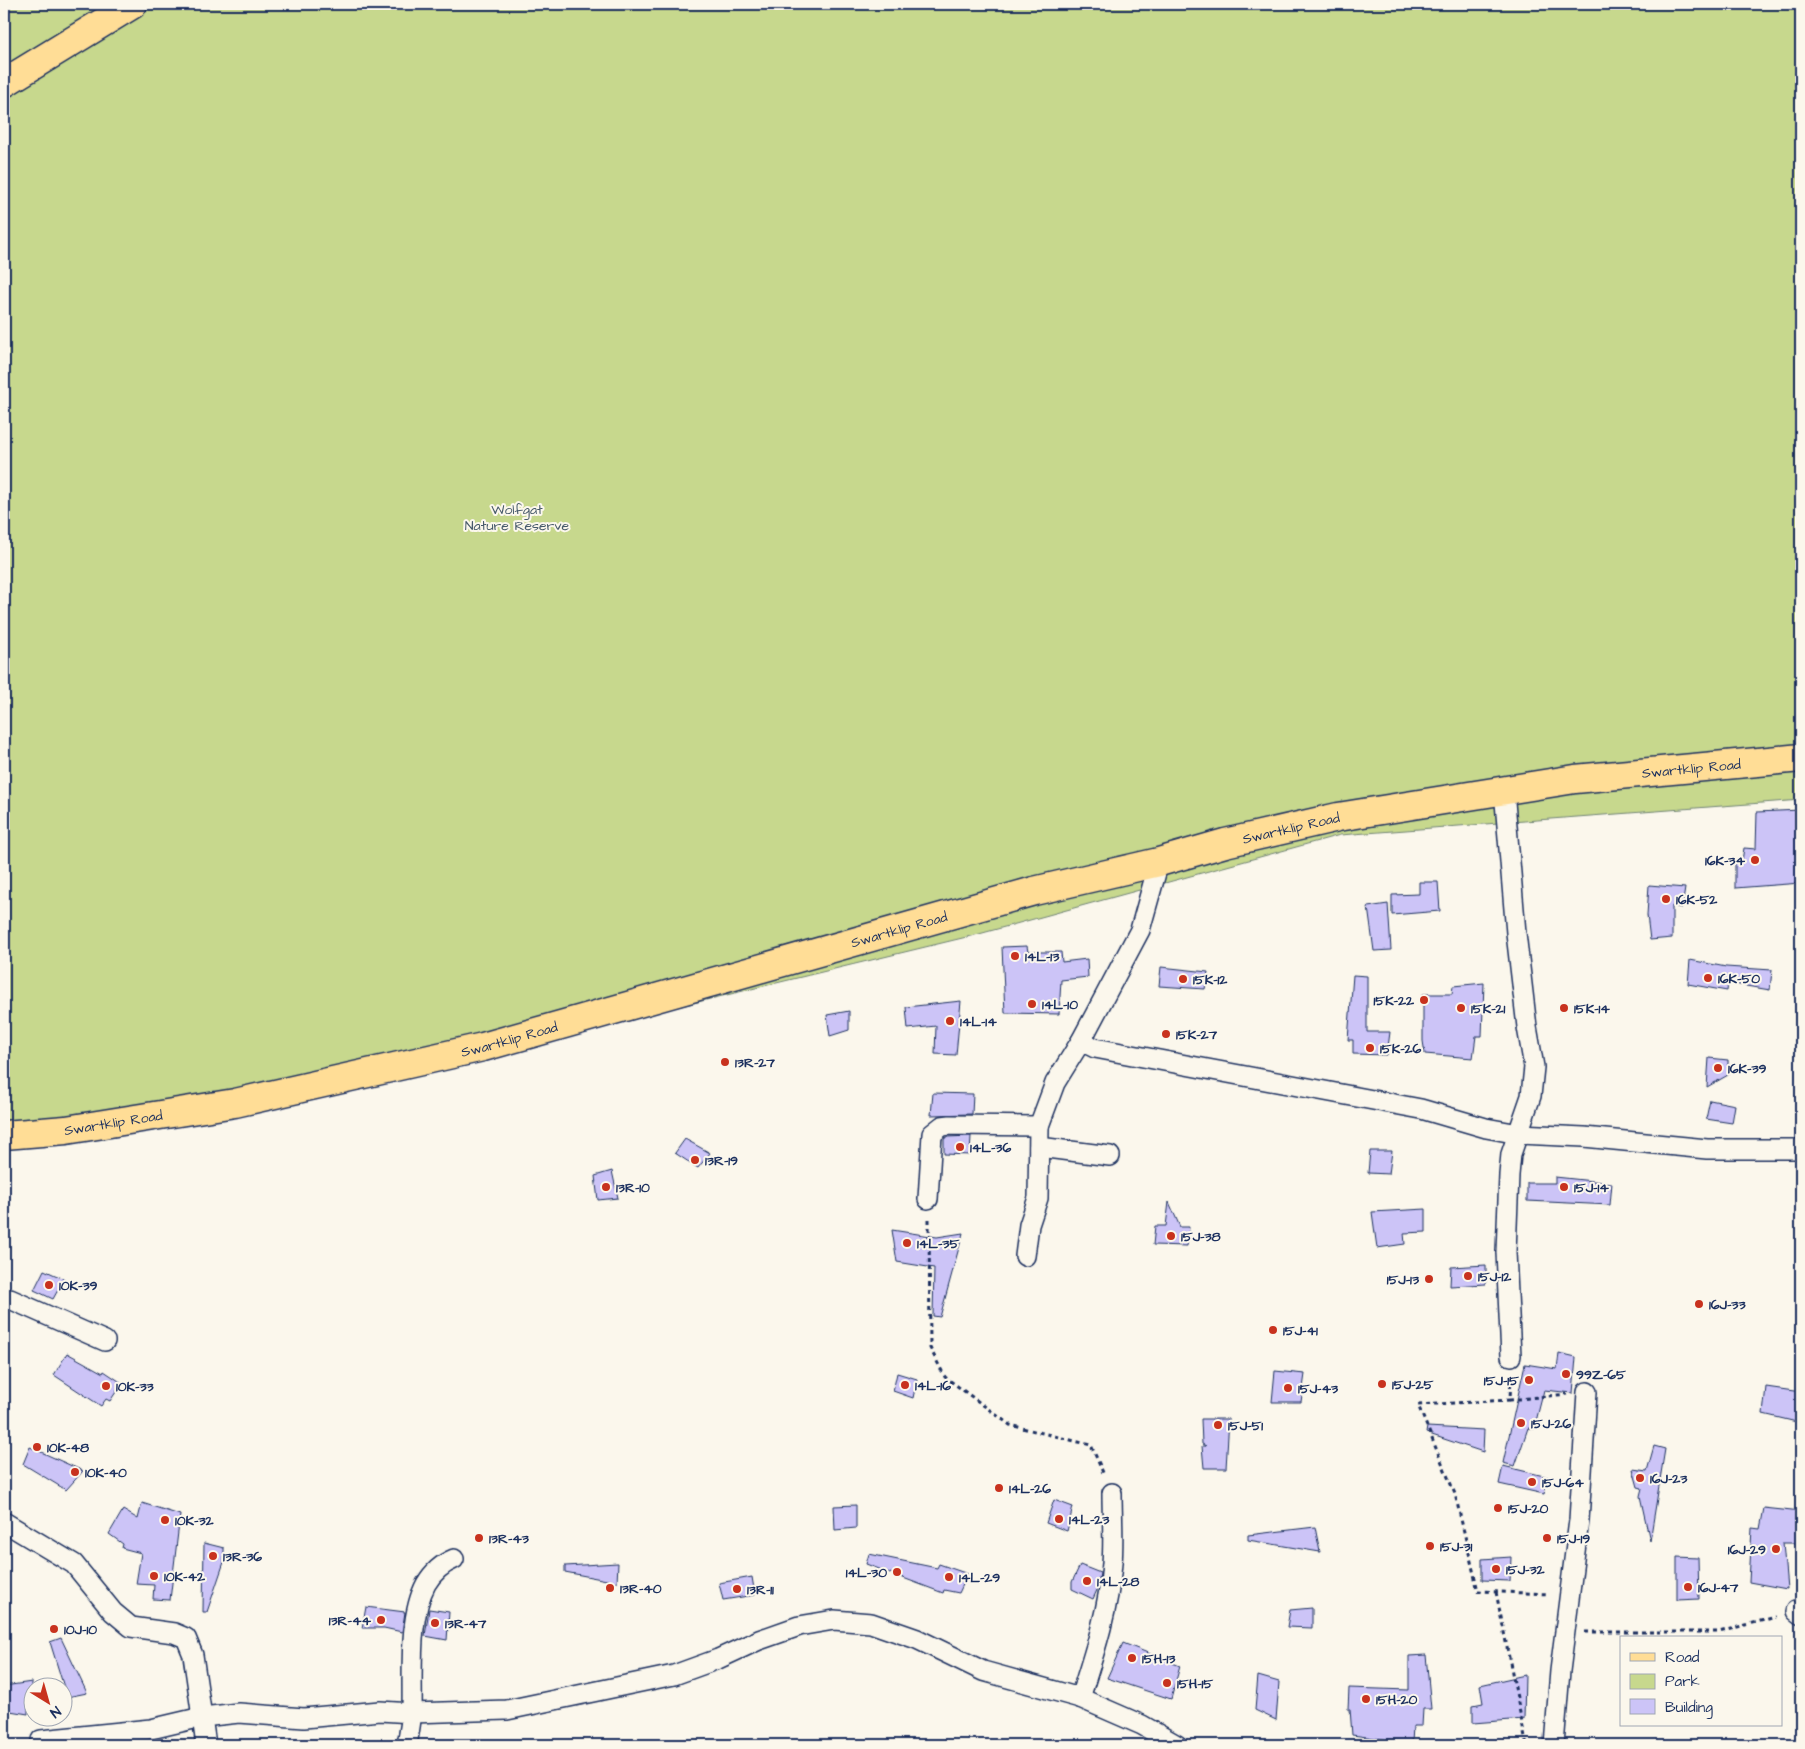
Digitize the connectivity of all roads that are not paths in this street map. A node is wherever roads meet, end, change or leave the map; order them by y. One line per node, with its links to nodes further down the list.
1 (133, 4): 2 (main road)
2 (4, 83)
3 (1801, 758): 4 (main road, Swartklip Road)
4 (1504, 790): 5 (main road, Swartklip Road); 8 (street)
5 (1159, 862): 6 (street); 9 (main road, Swartklip Road)
6 (1081, 1041): 7 (street); 8 (street)
7 (1038, 1126): 10 (street); 13 (street)
8 (1519, 1134): 11 (street); 17 (street)
9 (4, 1135)
10 (1039, 1147): 12 (street); 14 (street)
11 (1801, 1149)
12 (1110, 1156)
13 (928, 1199)
14 (1026, 1256)
15 (4, 1298): 16 (street)
16 (105, 1341)
17 (1511, 1356)
18 (1588, 1392): 29 (street)
19 (1112, 1493): 22 (street)
20 (4, 1522): 24 (street)
21 (454, 1559): 23 (street)
22 (1080, 1698): 23 (street); 28 (street)
23 (412, 1713): 24 (street); 27 (street)
24 (202, 1717): 25 (street); 26 (street)
25 (41, 1740)
26 (206, 1745)
27 (407, 1745)
28 (1177, 1745)
29 (1548, 1745)

